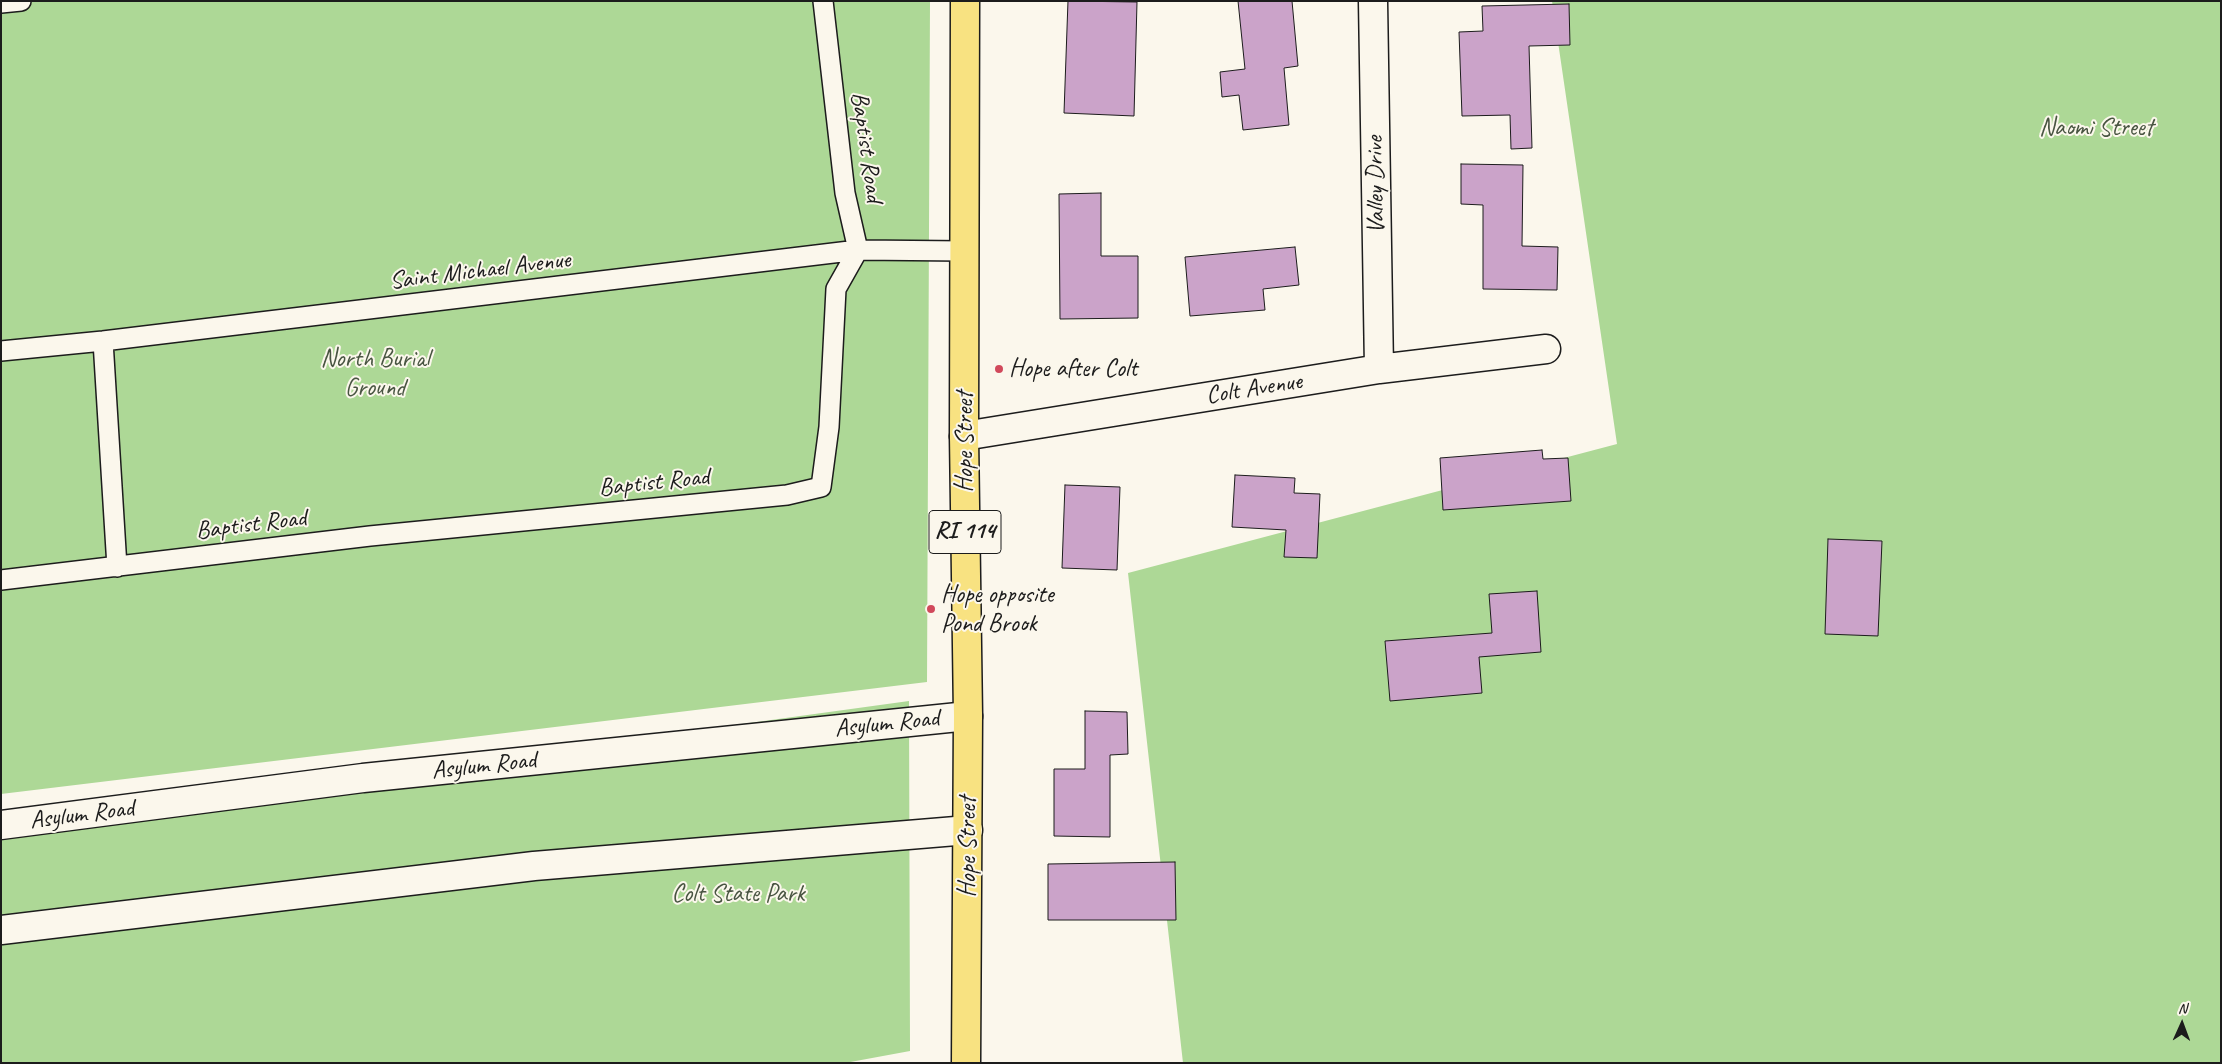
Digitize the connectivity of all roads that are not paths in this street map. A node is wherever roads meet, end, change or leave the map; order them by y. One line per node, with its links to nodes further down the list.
1 (21, 1): 5 (lane)
2 (823, 1): 6 (lane, Baptist Road)
3 (965, 1): 7 (main road, Hope Street / RI 114)
4 (1373, 1): 11 (street, Valley Drive)
5 (1, 3)
6 (858, 250): 7 (lane, Saint Michael Avenue); 8 (lane, Saint Michael Avenue); 13 (lane, Baptist Road)
7 (965, 252): 12 (main road, Hope Street / RI 114)
8 (103, 341): 10 (lane, Saint Michael Avenue); 13 (lane)
9 (1546, 349): 11 (street, Colt Avenue)
10 (1, 351)
11 (1379, 369): 12 (street, Colt Avenue)
12 (964, 436): 15 (main road, Hope Street / RI 114)
13 (117, 566): 14 (lane, Baptist Road)
14 (1, 580)
15 (968, 716): 16 (street, Asylum Road); 17 (main road, Hope Street / RI 114)
16 (1, 825)
17 (968, 830): 18 (street); 19 (main road, Hope Street / RI 114)
18 (1, 930)
19 (966, 1063)

